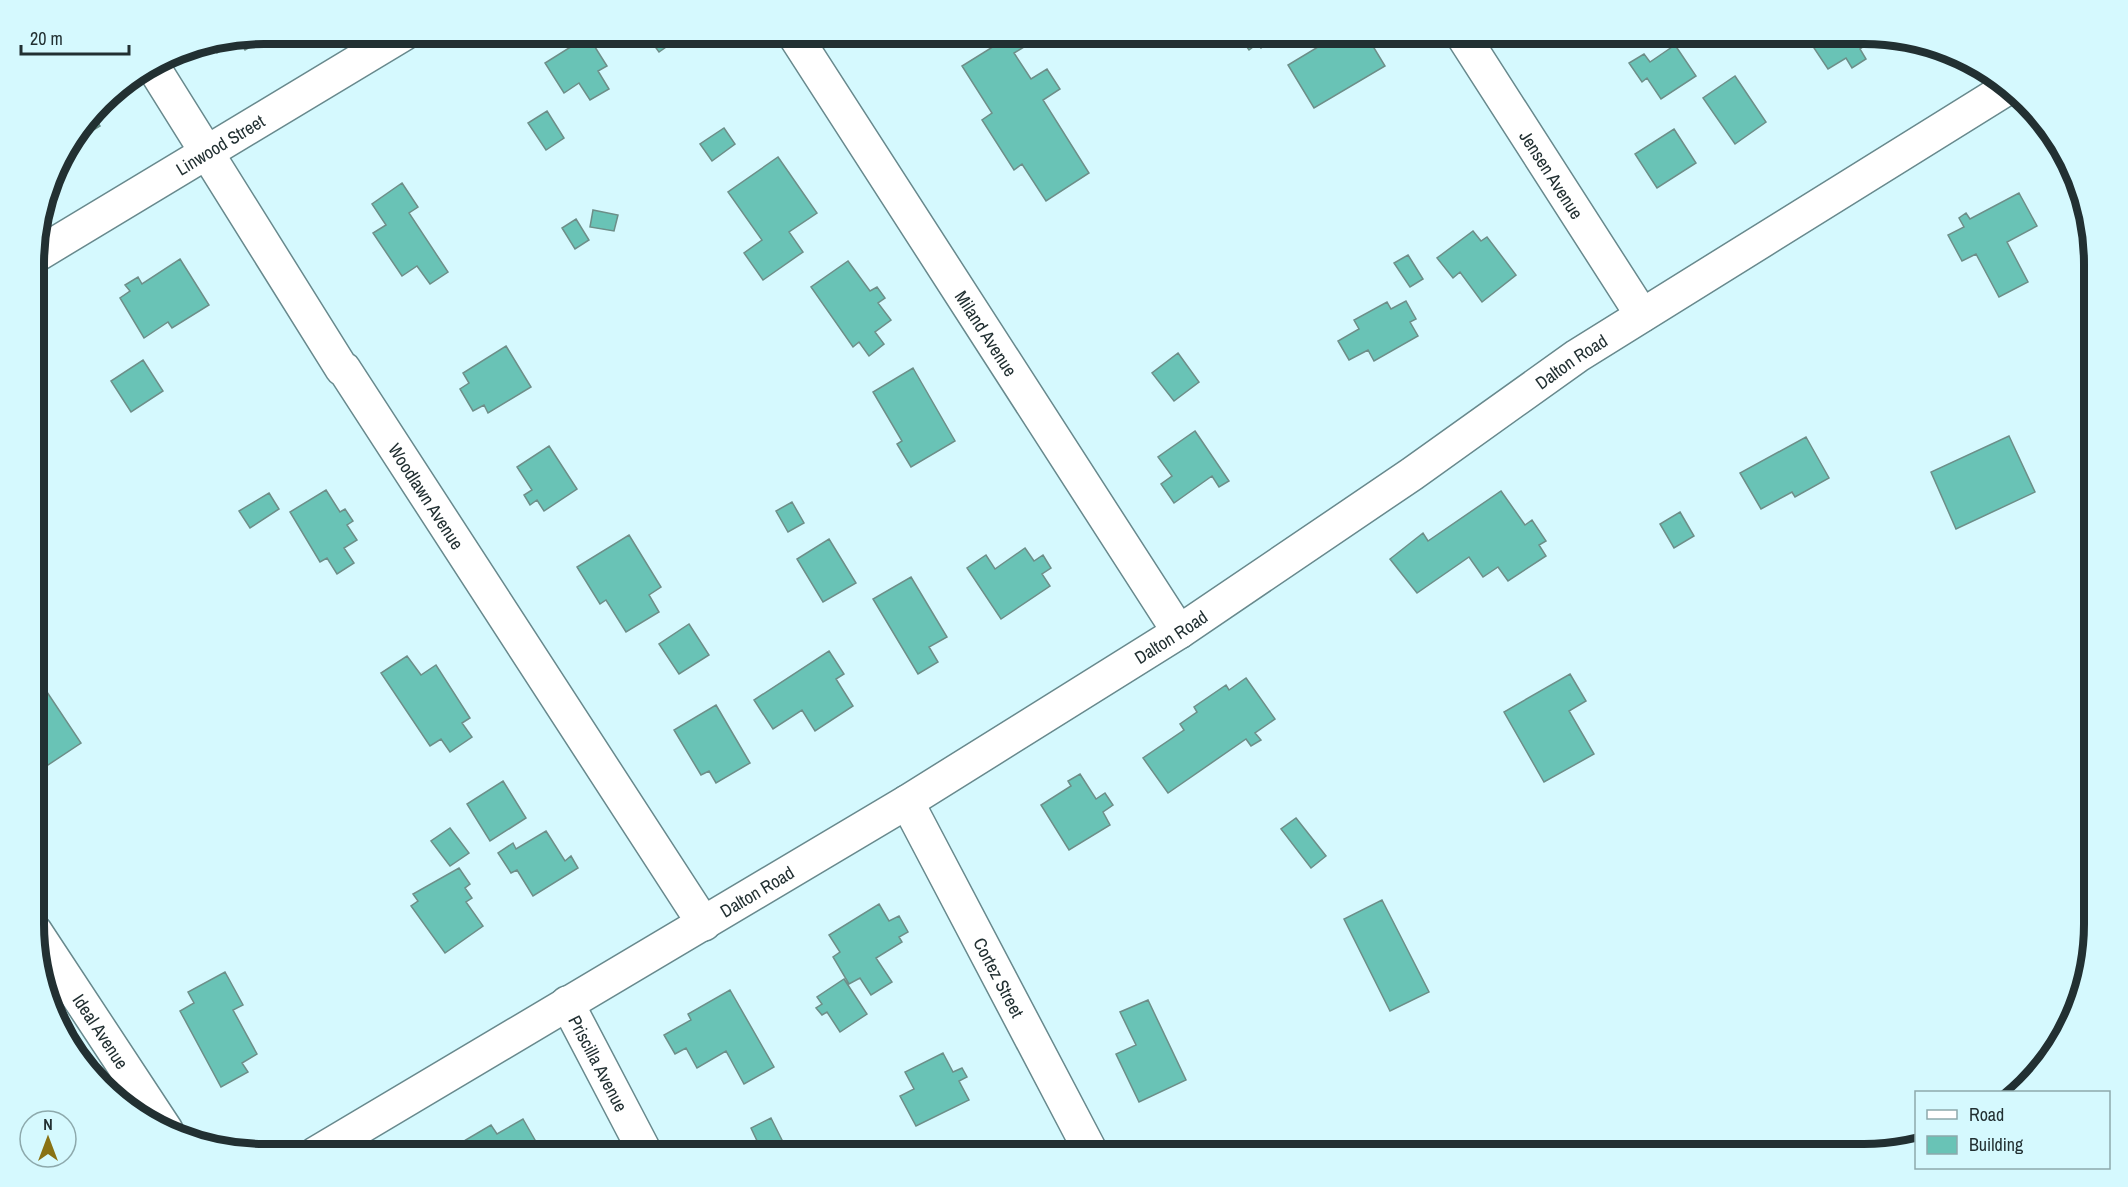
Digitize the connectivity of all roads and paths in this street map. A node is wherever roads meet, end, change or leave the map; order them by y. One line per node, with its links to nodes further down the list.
1 (387, 44): 6 (street, Linwood Street)
2 (800, 44): 9 (street, Miland Avenue)
3 (1468, 44): 8 (street, Jensen Avenue)
4 (156, 71): 6 (street, Woodlawn Avenue)
5 (2001, 91): 8 (street, Dalton Road)
6 (206, 152): 7 (street, Linwood Street); 11 (street, Woodlawn Avenue)
7 (44, 251)
8 (1642, 315): 9 (street, Dalton Road)
9 (1179, 632): 10 (street, Dalton Road)
10 (907, 802): 11 (street, Dalton Road); 17 (street, Cortez Street)
11 (704, 924): 13 (street, Dalton Road)
12 (45, 945): 14 (street, Ideal Avenue)
13 (567, 1003): 15 (street, Dalton Road); 16 (street, Priscilla Avenue)
14 (157, 1116)
15 (332, 1144)
16 (641, 1144)
17 (1087, 1144)

